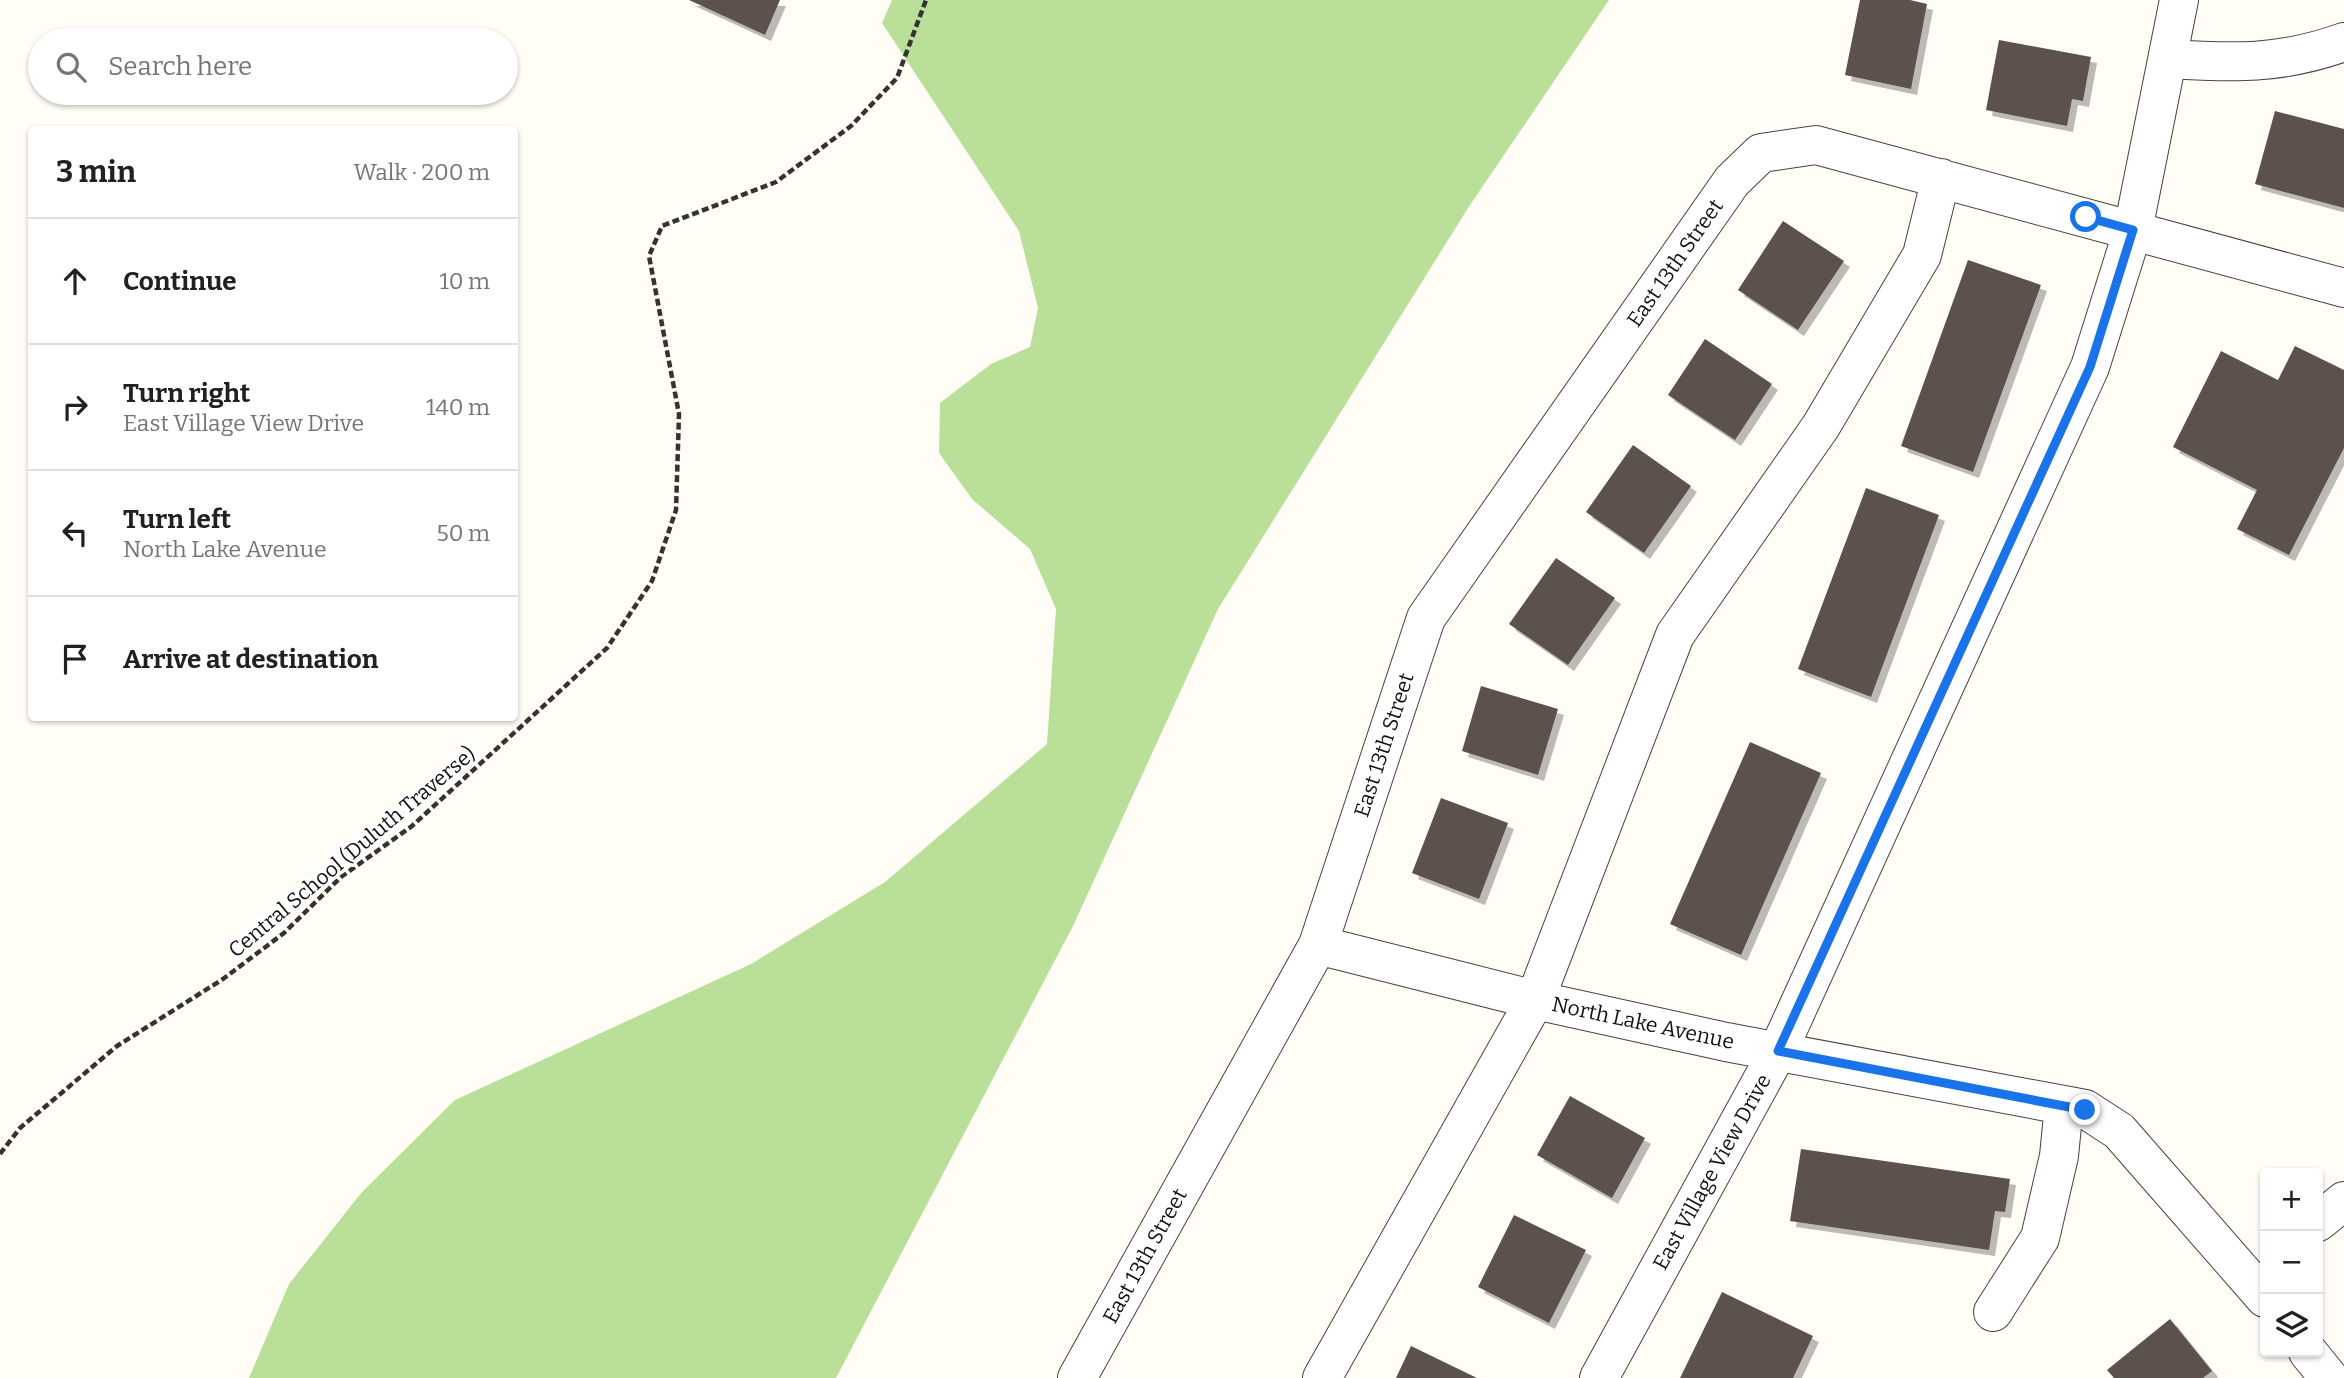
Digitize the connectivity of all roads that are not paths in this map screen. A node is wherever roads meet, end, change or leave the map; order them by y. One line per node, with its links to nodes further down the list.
1 (2179, 0): 3 (street)
2 (2344, 43): 3 (street)
3 (2168, 60): 5 (street)
4 (1941, 178): 5 (street); 7 (street, East 13th Street); 8 (street)
5 (2133, 230): 6 (street); 9 (street, East Village View Drive)
6 (2344, 288)
7 (1318, 945): 8 (street, North Lake Avenue); 16 (street, East 13th Street)
8 (1535, 1000): 9 (street, North Lake Avenue); 17 (street)
9 (1778, 1051): 10 (street, North Lake Avenue); 18 (street, East Village View Drive)
10 (2064, 1105): 13 (street, North Lake Avenue); 14 (street)
11 (2344, 1201): 12 (street)
12 (2323, 1218)
13 (2260, 1279)
14 (1993, 1312)
15 (2312, 1357): 19 (street)
16 (1077, 1378)
17 (1322, 1378)
18 (1599, 1378)
19 (2329, 1378)

